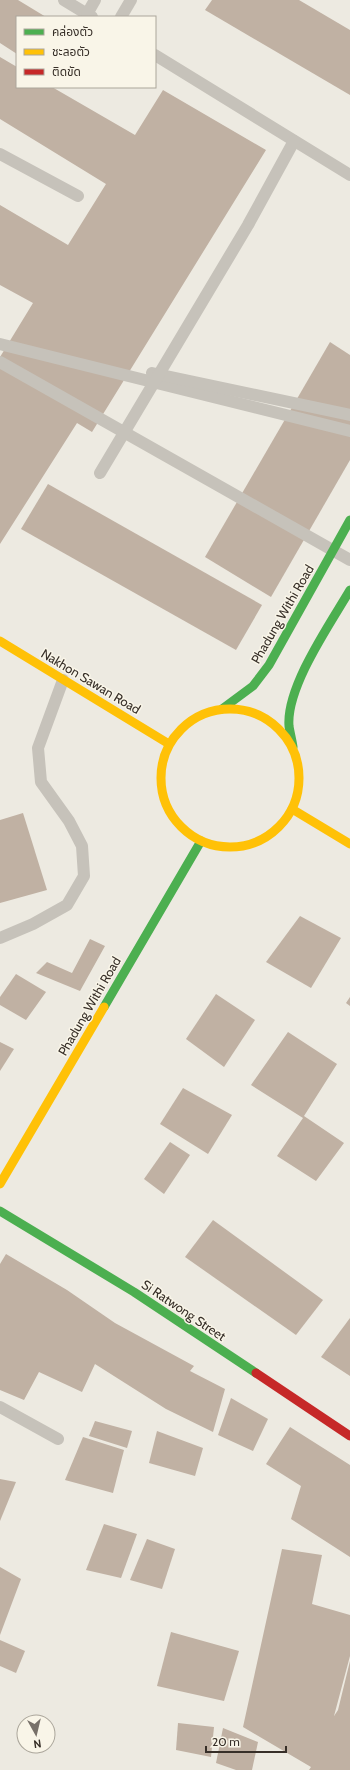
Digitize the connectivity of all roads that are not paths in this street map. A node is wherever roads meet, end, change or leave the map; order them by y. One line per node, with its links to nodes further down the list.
1 (64, 0): 4 (lane)
2 (95, 0): 4 (lane)
3 (131, 0): 5 (lane)
4 (89, 15)
5 (122, 16)
6 (156, 56): 7 (lane)
7 (294, 141): 9 (lane); 15 (lane)
8 (0, 154): 10 (lane)
9 (350, 175)
10 (78, 196)
11 (0, 343): 13 (lane); 14 (lane)
12 (0, 362): 17 (lane)
13 (350, 415)
14 (350, 431)
15 (100, 474)
16 (350, 520): 21 (main road, Phadung Withi Road)
17 (350, 560)
18 (350, 590): 23 (main road)
19 (0, 641): 20 (main road, Nakhon Sawan Road)
20 (63, 680): 22 (main road, Nakhon Sawan Road); 27 (lane)
21 (222, 709): 22 (main road); 23 (main road)
22 (169, 744): 25 (main road)
23 (293, 748): 24 (main road)
24 (292, 809): 25 (main road); 26 (main road)
25 (201, 841): 28 (main road, Phadung Withi Road)
26 (350, 844)
27 (0, 938)
28 (0, 1184)
29 (0, 1211): 31 (main road, Si Ratwong Street)
30 (0, 1407): 32 (lane)
31 (350, 1436)
32 (58, 1439)

